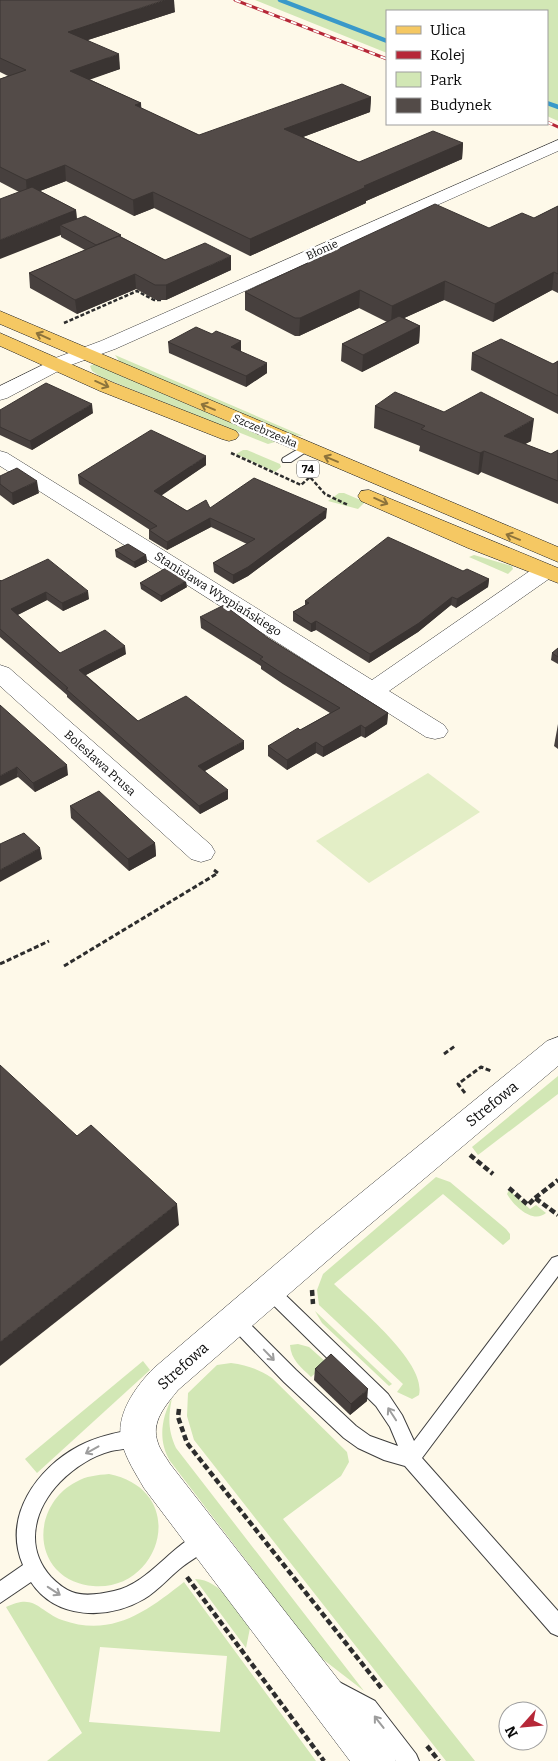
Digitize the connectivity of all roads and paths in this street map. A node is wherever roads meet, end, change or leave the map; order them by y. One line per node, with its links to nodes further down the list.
1 (558, 145): 4 (street, Błonie)
2 (0, 317): 4 (main road, Szczebrzeska / 74, one-way to 2)
3 (0, 339): 5 (main road, Szczebrzeska / 74)
4 (86, 354): 5 (street, Błonie); 7 (main road, Szczebrzeska / 74, one-way to 4)
5 (57, 364): 6 (street, Błonie); 9 (main road, Szczebrzeska / 74, one-way to 9)
6 (0, 394)
7 (305, 448): 9 (lane); 10 (main road, Szczebrzeska / 74, one-way to 7)
8 (0, 457): 12 (street, Stanisława Wyspiańskiego)
9 (287, 460): 10 (main road, Szczebrzeska / 74, one-way to 10)
10 (554, 567): 12 (street)
11 (0, 673): 14 (street, Bolesława Prusa)
12 (373, 691): 13 (street, Stanisława Wyspiańskiego)
13 (435, 731)
14 (201, 852): 17 (path)
15 (49, 941): 16 (path)
16 (0, 964)
17 (64, 966)
18 (455, 1046): 20 (path)
19 (558, 1049): 30 (street, Strefowa)
20 (444, 1054)
21 (478, 1068): 22 (path)
22 (461, 1082)
23 (464, 1149): 24 (path)
24 (493, 1174)
25 (558, 1180): 27 (path)
26 (510, 1188): 27 (path)
27 (535, 1198): 28 (path)
28 (558, 1215)
29 (558, 1263): 34 (lane)
30 (269, 1290): 31 (street, Strefowa); 34 (lane, one-way to 30)
31 (235, 1320): 33 (street, Strefowa); 34 (lane, one-way to 34)
32 (180, 1405): 41 (path)
33 (139, 1438): 35 (street, Strefowa); 36 (lane, one-way to 36)
34 (411, 1459): 39 (lane)
35 (206, 1539): 36 (lane, one-way to 35); 40 (street, Strefowa)
36 (33, 1569): 38 (lane)
37 (189, 1580): 43 (path)
38 (0, 1594)
39 (558, 1626)
40 (311, 1677): 44 (street, Strefowa); 45 (lane, one-way to 40)
41 (384, 1691)
42 (421, 1738): 46 (path)
43 (324, 1761)
44 (375, 1761)
45 (408, 1761)
46 (439, 1761)

